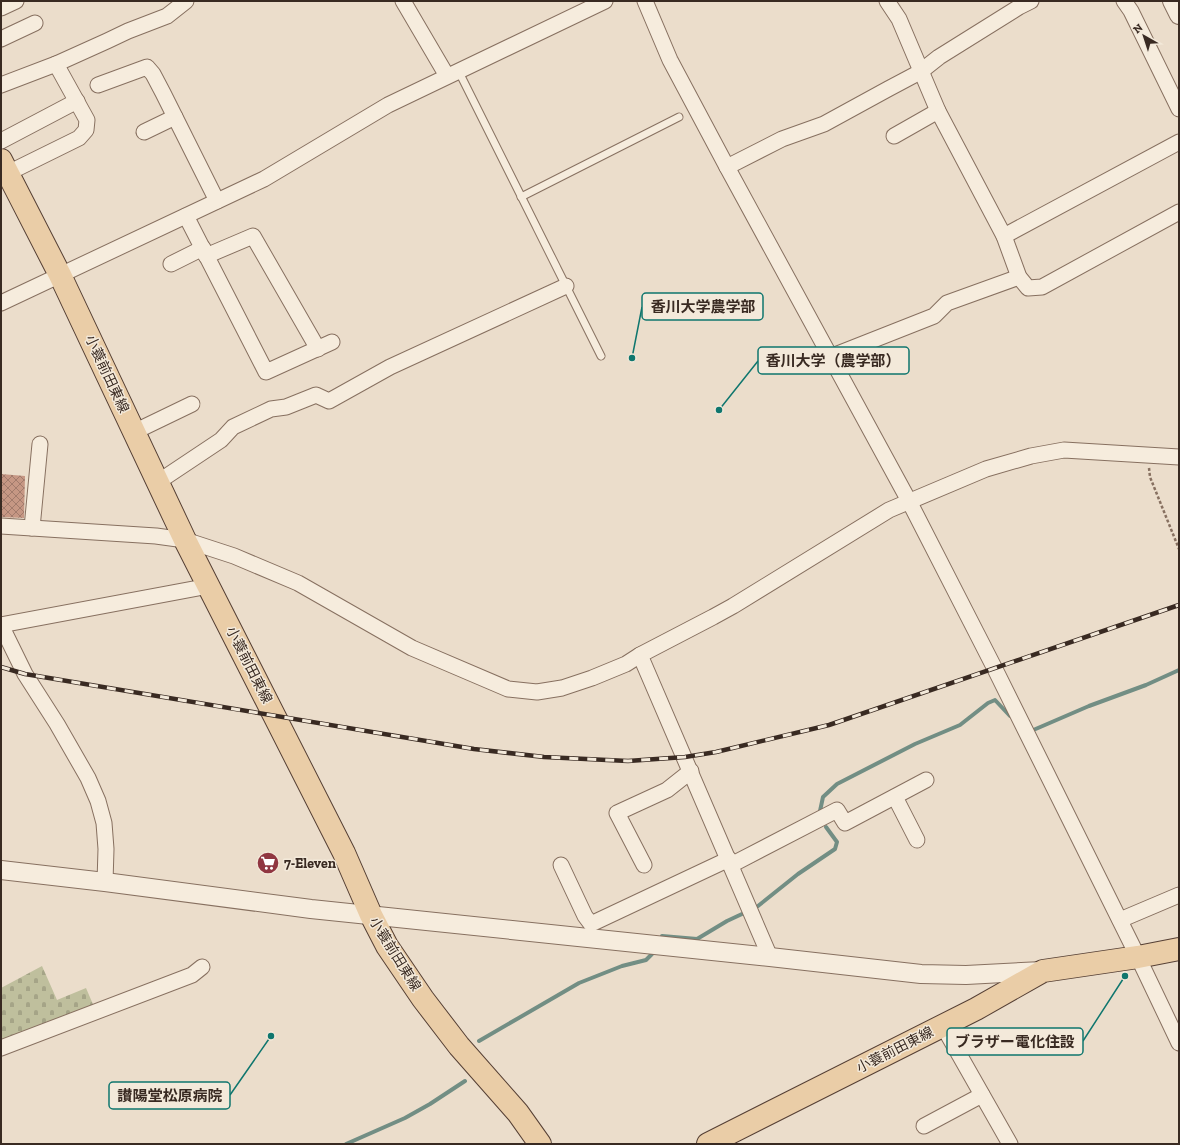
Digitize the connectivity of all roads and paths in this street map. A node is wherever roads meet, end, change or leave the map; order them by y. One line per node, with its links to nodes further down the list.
1 (16, 1): 10 (street)
2 (186, 1): 14 (street)
3 (403, 1): 16 (street)
4 (605, 1): 16 (street)
5 (645, 1): 30 (street)
6 (887, 1): 15 (street)
7 (1031, 1): 15 (street)
8 (1124, 1): 19 (street)
9 (1172, 1): 11 (street)
10 (1, 8)
11 (1179, 15)
12 (36, 23): 13 (street)
13 (1, 39)
14 (56, 64): 17 (street); 20 (street)
15 (920, 72): 22 (street); 30 (street)
16 (453, 74): 31 (lane); 32 (street)
17 (1, 85)
18 (98, 85): 23 (street)
19 (1175, 90): 21 (street)
20 (77, 101): 27 (street); 29 (street)
21 (1179, 109)
22 (938, 110): 26 (street); 35 (street)
23 (175, 116): 25 (street); 32 (street)
24 (678, 117): 31 (lane)
25 (144, 132)
26 (894, 136)
27 (1, 141)
28 (1179, 142): 35 (street)
29 (4, 166): 38 (main road, 小蓑前田東線)
30 (727, 167): 45 (street)
31 (521, 197): 40 (lane)
32 (217, 201): 34 (street)
33 (1179, 212): 39 (street)
34 (186, 216): 36 (street); 38 (street)
35 (1004, 236): 39 (street)
36 (204, 252): 37 (street); 43 (street); 43 (street)
37 (171, 264)
38 (60, 275): 41 (street); 47 (main road, 小蓑前田東線)
39 (1019, 277): 45 (street)
40 (566, 286): 44 (lane); 51 (street)
41 (1, 303)
42 (332, 342): 43 (street)
43 (318, 349)
44 (601, 356)
45 (830, 356): 52 (street)
46 (192, 404): 47 (street)
47 (134, 432): 51 (main road, 小蓑前田東線)
48 (40, 444): 54 (street)
49 (1148, 455): 50 (street); 52 (street); 56 (path)
50 (1179, 457)
51 (158, 482): 55 (main road, 小蓑前田東線)
52 (910, 501): 59 (street); 71 (street)
53 (1, 526): 54 (street)
54 (32, 528): 55 (street)
55 (185, 540): 57 (main road, 小蓑前田東線); 59 (street)
56 (1179, 549)
57 (209, 586): 58 (street); 70 (main road, 小蓑前田東線)
58 (1, 625): 68 (street)
59 (640, 655): 60 (street)
60 (691, 771): 64 (street); 66 (street)
61 (926, 780): 62 (street)
62 (895, 797): 63 (street); 64 (street)
63 (917, 840)
64 (730, 862): 72 (street); 74 (street)
65 (561, 865): 72 (street)
66 (644, 865)
67 (1, 870): 68 (street)
68 (105, 882): 70 (street)
69 (1179, 895): 71 (street)
70 (371, 915): 72 (street); 83 (main road, 小蓑前田東線)
71 (1120, 920): 75 (street)
72 (591, 931): 74 (street)
73 (1179, 949): 75 (main road, 小蓑前田東線)
74 (770, 957): 77 (street)
75 (1138, 957): 77 (main road, 小蓑前田東線); 79 (street)
76 (202, 967): 80 (street)
77 (1043, 972): 78 (main road, 小蓑前田東線)
78 (943, 1026): 81 (street); 84 (main road, 小蓑前田東線)
79 (1179, 1043)
80 (1, 1048)
81 (982, 1095): 82 (street); 85 (street)
82 (924, 1126)
83 (540, 1144)
84 (708, 1144)
85 (1010, 1144)

